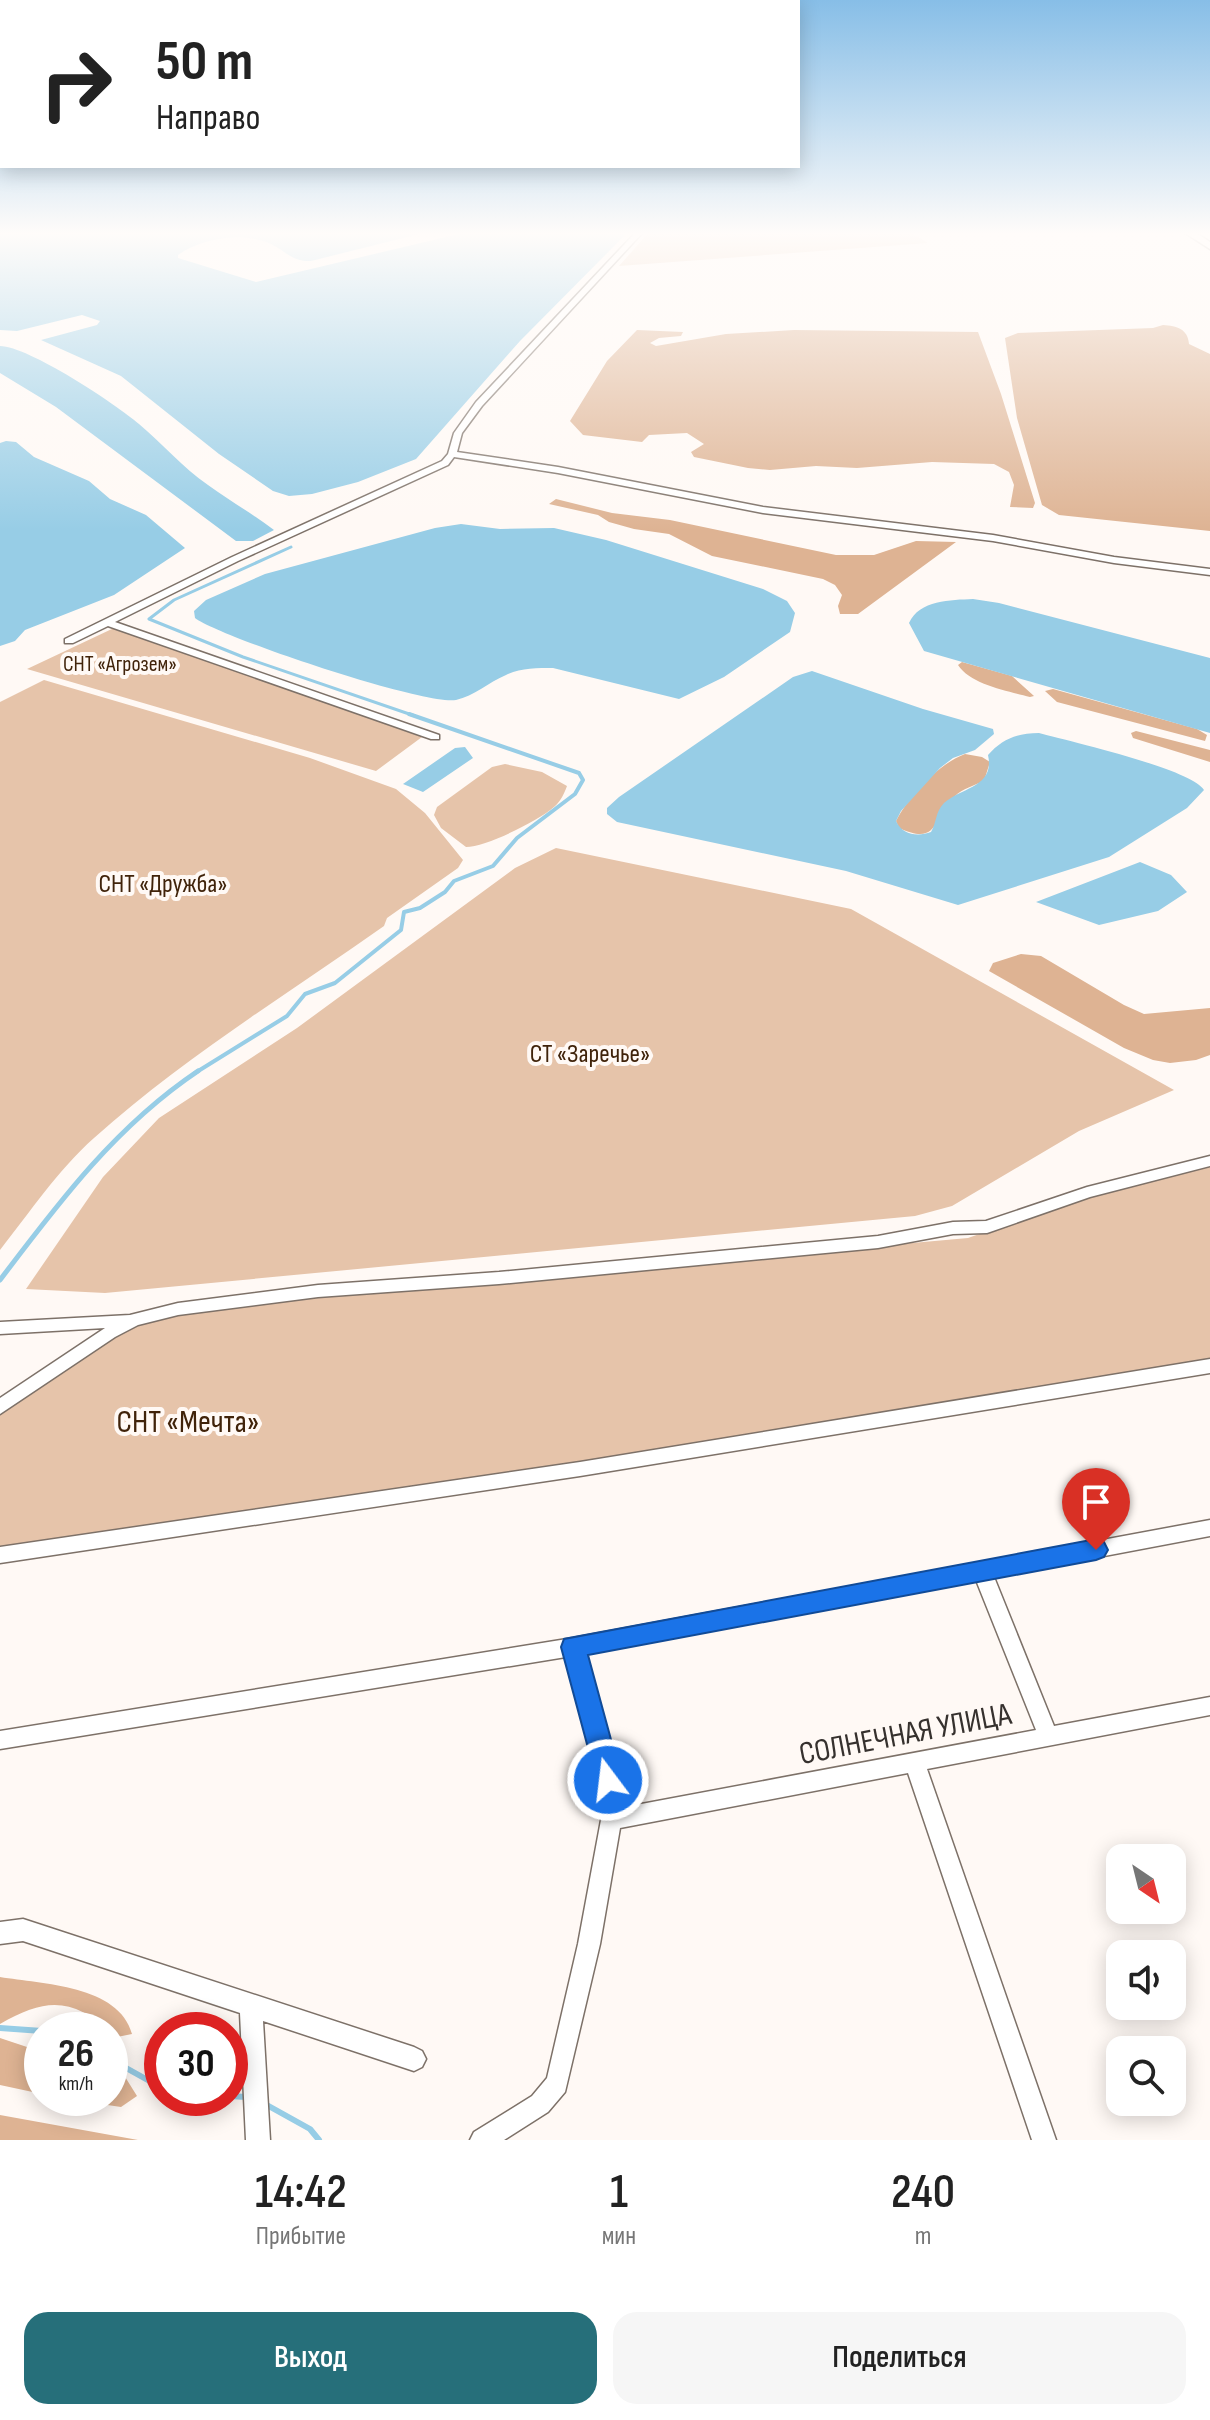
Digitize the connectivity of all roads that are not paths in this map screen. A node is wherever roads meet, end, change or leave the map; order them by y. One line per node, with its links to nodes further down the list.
1 (547, 331): 2 (street)
2 (452, 454): 3 (street); 4 (street)
3 (1210, 572)
4 (109, 623): 5 (street); 6 (street)
5 (69, 641)
6 (435, 737)
7 (1210, 1161): 8 (street)
8 (134, 1320): 9 (street); 11 (street)
9 (0, 1328)
10 (1210, 1366): 13 (street)
11 (0, 1407)
12 (1210, 1528): 14 (street)
13 (0, 1555)
14 (982, 1571): 15 (street); 17 (street)
15 (573, 1647): 18 (street); 20 (street)
16 (1210, 1706): 17 (street, СОЛНЕЧНАЯ УЛИЦА)
17 (1048, 1735): 19 (street, СОЛНЕЧНАЯ УЛИЦА)
18 (0, 1740)
19 (915, 1763): 20 (street, СОЛНЕЧНАЯ УЛИЦА); 26 (street)
20 (611, 1820): 25 (street)
21 (0, 1933): 22 (street)
22 (251, 2005): 23 (street); 24 (street)
23 (414, 2059)
24 (258, 2140)
25 (482, 2140)
26 (1044, 2140)

